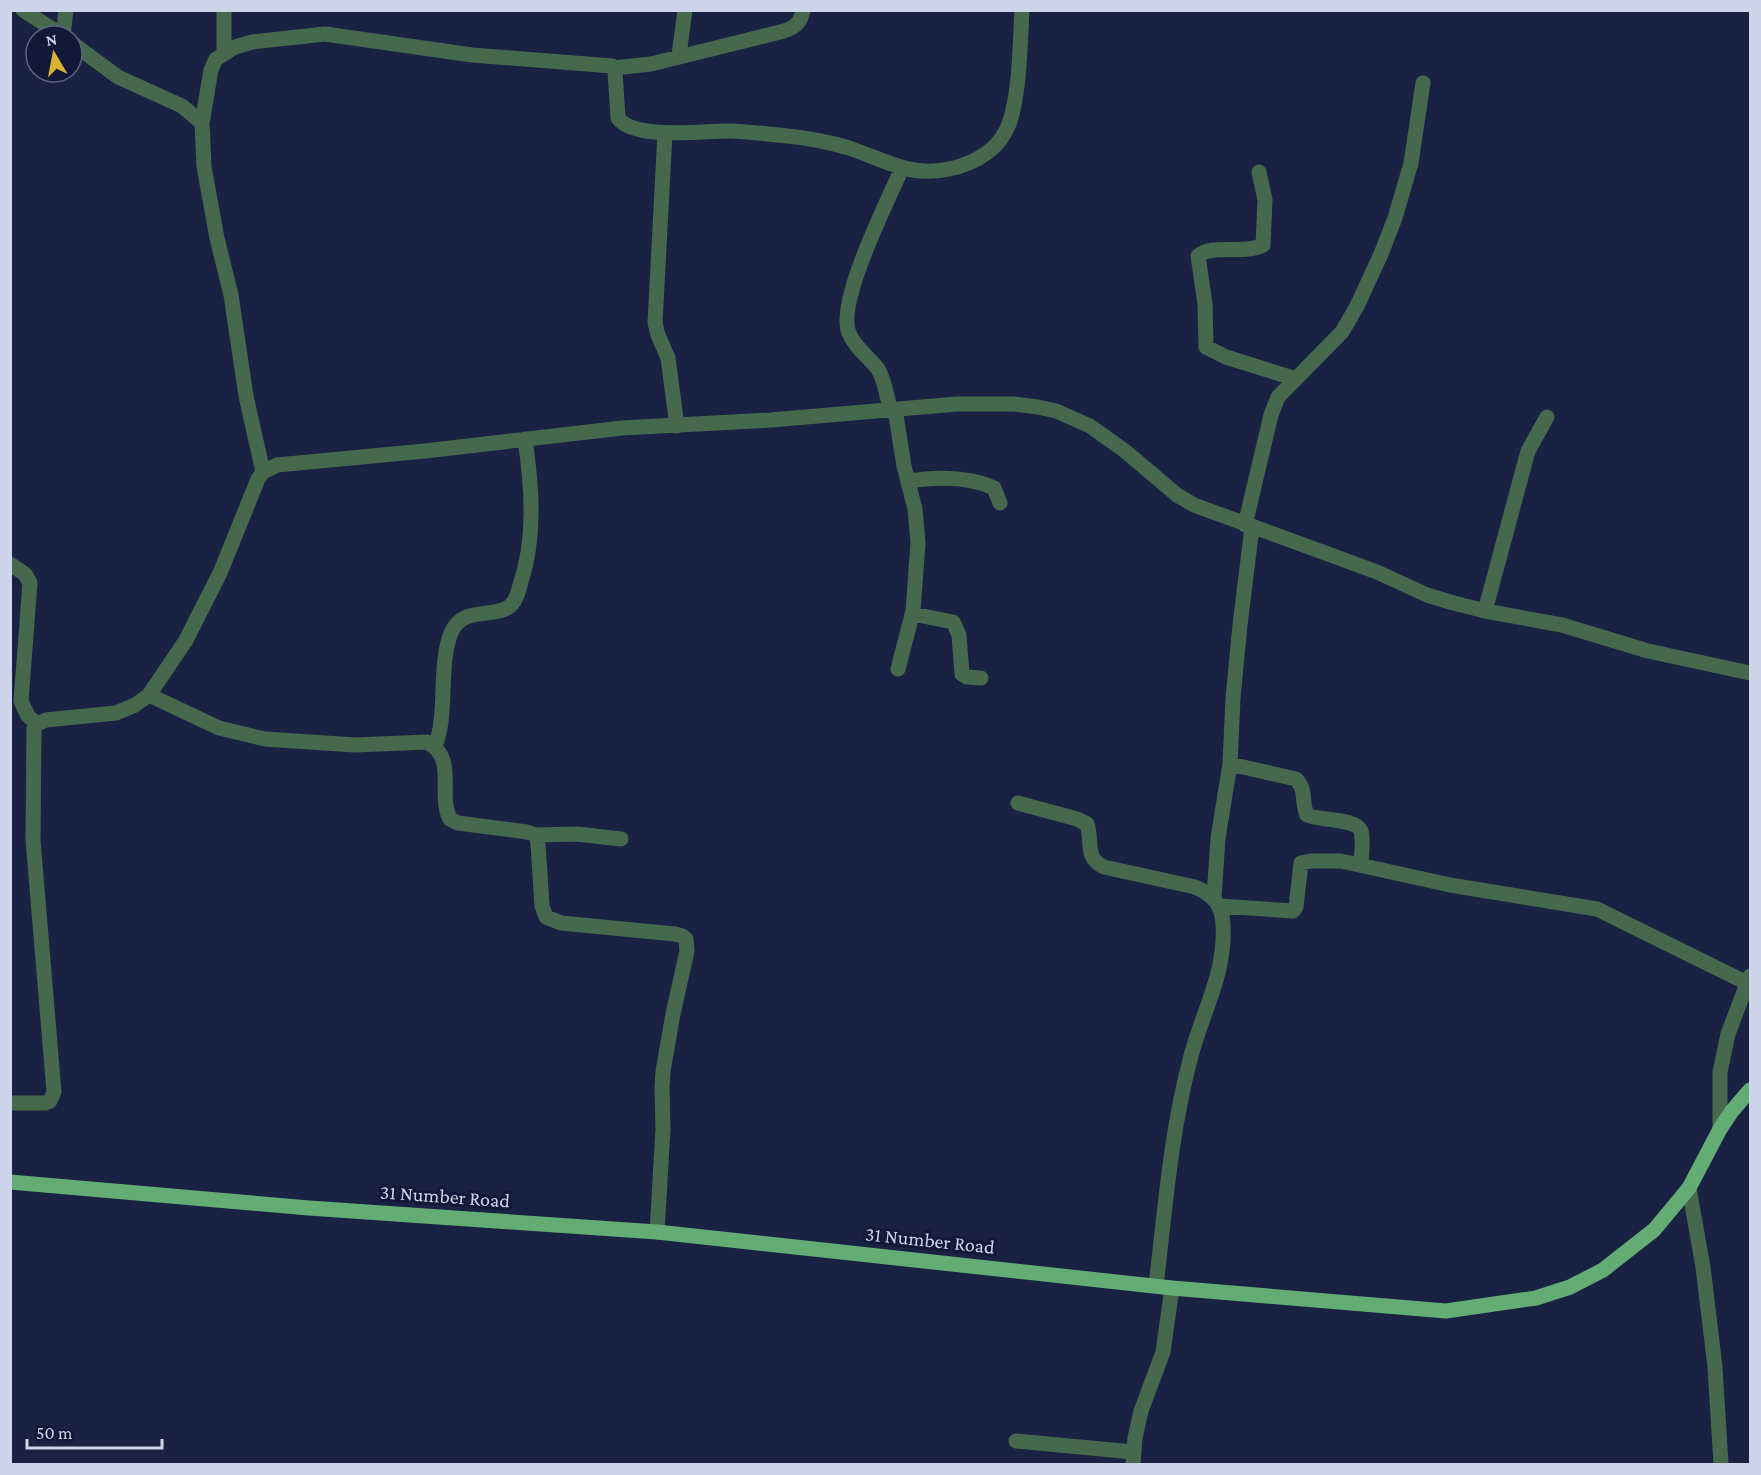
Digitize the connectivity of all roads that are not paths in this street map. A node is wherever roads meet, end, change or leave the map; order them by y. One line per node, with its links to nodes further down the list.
1 (22, 10): 6 (street)
2 (224, 10): 8 (street)
3 (685, 10): 9 (street)
4 (803, 10): 9 (street)
5 (1022, 10): 14 (street)
6 (44, 24)
7 (84, 52): 12 (street)
8 (224, 52): 10 (street); 12 (street)
9 (679, 55): 10 (street)
10 (614, 68): 13 (street)
11 (1423, 83): 16 (street)
12 (202, 123): 21 (street)
13 (664, 133): 14 (street); 19 (street)
14 (902, 168): 17 (street)
15 (1259, 172): 16 (street)
16 (1296, 379): 24 (street)
17 (892, 409): 19 (street); 22 (street); 24 (street)
18 (1547, 417): 26 (street)
19 (677, 426): 20 (street)
20 (525, 439): 21 (street); 33 (street)
21 (263, 472): 31 (street)
22 (908, 481): 23 (street); 27 (street)
23 (1000, 503)
24 (1249, 526): 26 (street); 34 (street)
25 (10, 564): 32 (street)
26 (1485, 611): 29 (street)
27 (913, 614): 28 (street); 30 (street)
28 (898, 669)
29 (1750, 674)
30 (981, 678)
31 (149, 696): 32 (street); 33 (street)
32 (37, 724): 42 (street)
33 (435, 746): 36 (street)
34 (1230, 764): 38 (street); 39 (street)
35 (1018, 803): 39 (street)
36 (536, 835): 37 (street); 46 (street)
37 (621, 840)
38 (1361, 865): 39 (street); 40 (street)
39 (1217, 902): 47 (street)
40 (1749, 979): 43 (street)
41 (1750, 1090): 43 (main road, 31 Number Road)
42 (10, 1103)
43 (1720, 1129): 45 (main road, 31 Number Road)
44 (10, 1182): 46 (main road, 31 Number Road)
45 (1689, 1188): 48 (main road, 31 Number Road); 51 (street)
46 (657, 1232): 47 (main road, 31 Number Road)
47 (1156, 1286): 48 (main road, 31 Number Road)
48 (1172, 1288): 50 (street)
49 (1016, 1441): 50 (street)
50 (1133, 1458)
51 (1721, 1464)

